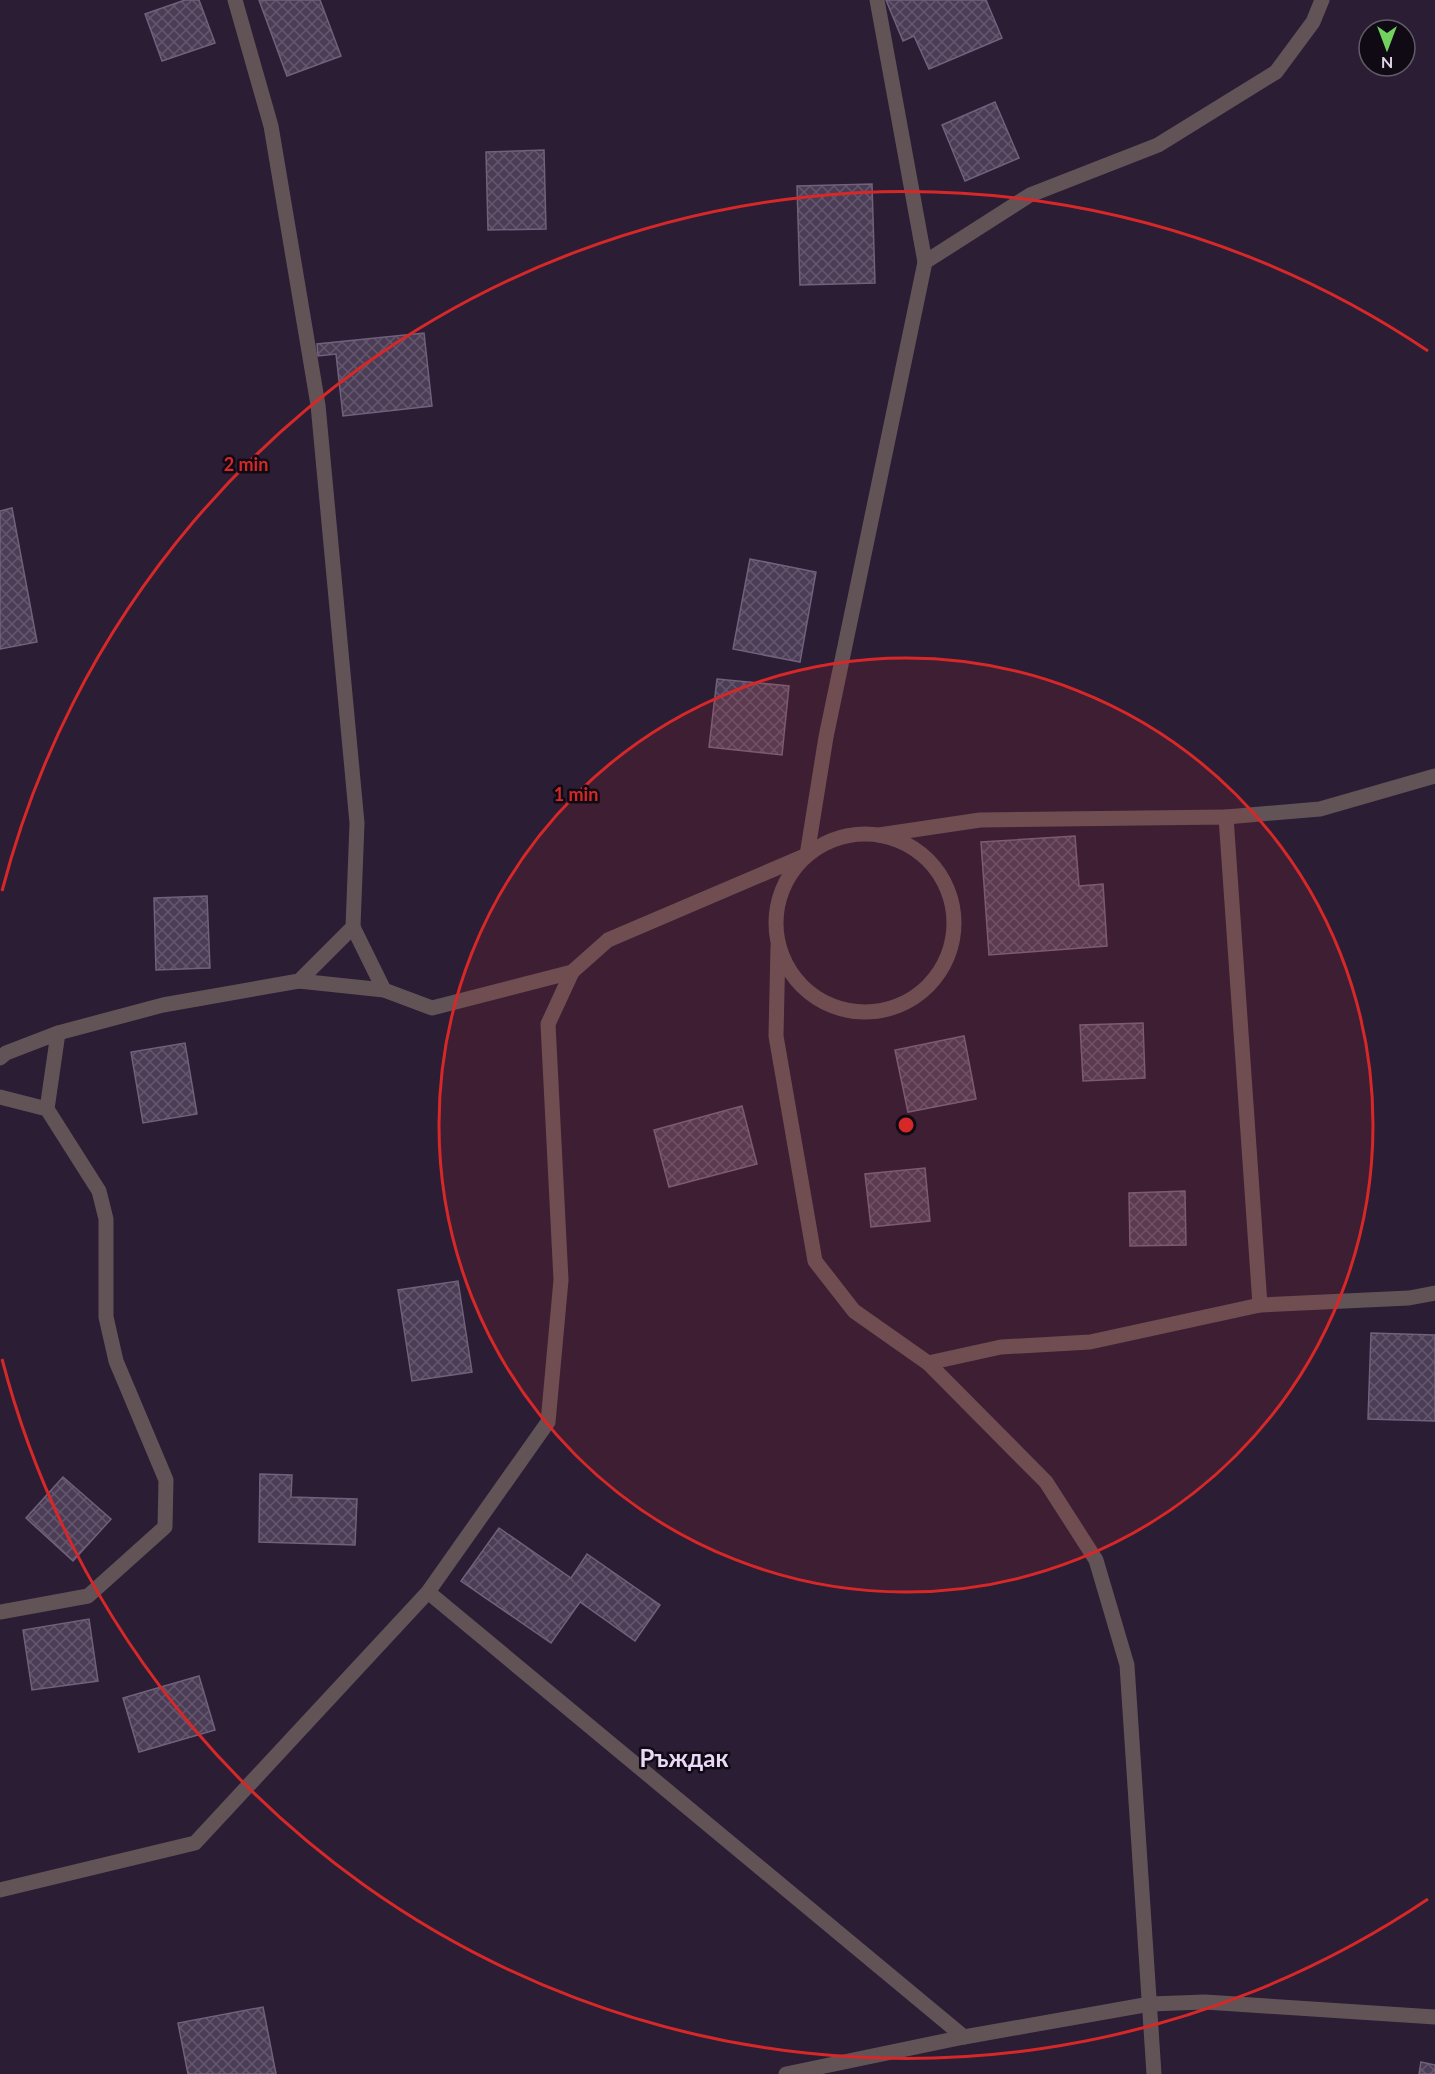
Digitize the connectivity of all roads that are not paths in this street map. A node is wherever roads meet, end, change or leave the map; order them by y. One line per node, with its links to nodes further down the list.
1 (235, 0): 9 (street)
2 (877, 0): 4 (street)
3 (1322, 0): 4 (street)
4 (925, 262): 8 (street)
5 (1435, 776): 6 (street)
6 (1226, 817): 7 (street); 19 (street)
7 (879, 835): 8 (street); 10 (street)
8 (807, 855): 10 (street); 11 (street)
9 (353, 927): 12 (street); 13 (street)
10 (778, 946): 20 (street)
11 (572, 972): 13 (street); 21 (street)
12 (298, 981): 13 (street); 14 (street)
13 (384, 990)
14 (58, 1033): 15 (street); 17 (street)
15 (0, 1058)
16 (0, 1097): 17 (street)
17 (47, 1109): 22 (street)
18 (1435, 1293): 19 (street)
19 (1260, 1305): 20 (street)
20 (928, 1362): 24 (street)
21 (428, 1592): 23 (street); 26 (street)
22 (0, 1612)
23 (0, 1890)
24 (1150, 2004): 25 (street); 26 (street); 28 (street)
25 (1435, 2017)
26 (964, 2037): 27 (street)
27 (786, 2074)
28 (1154, 2074)

